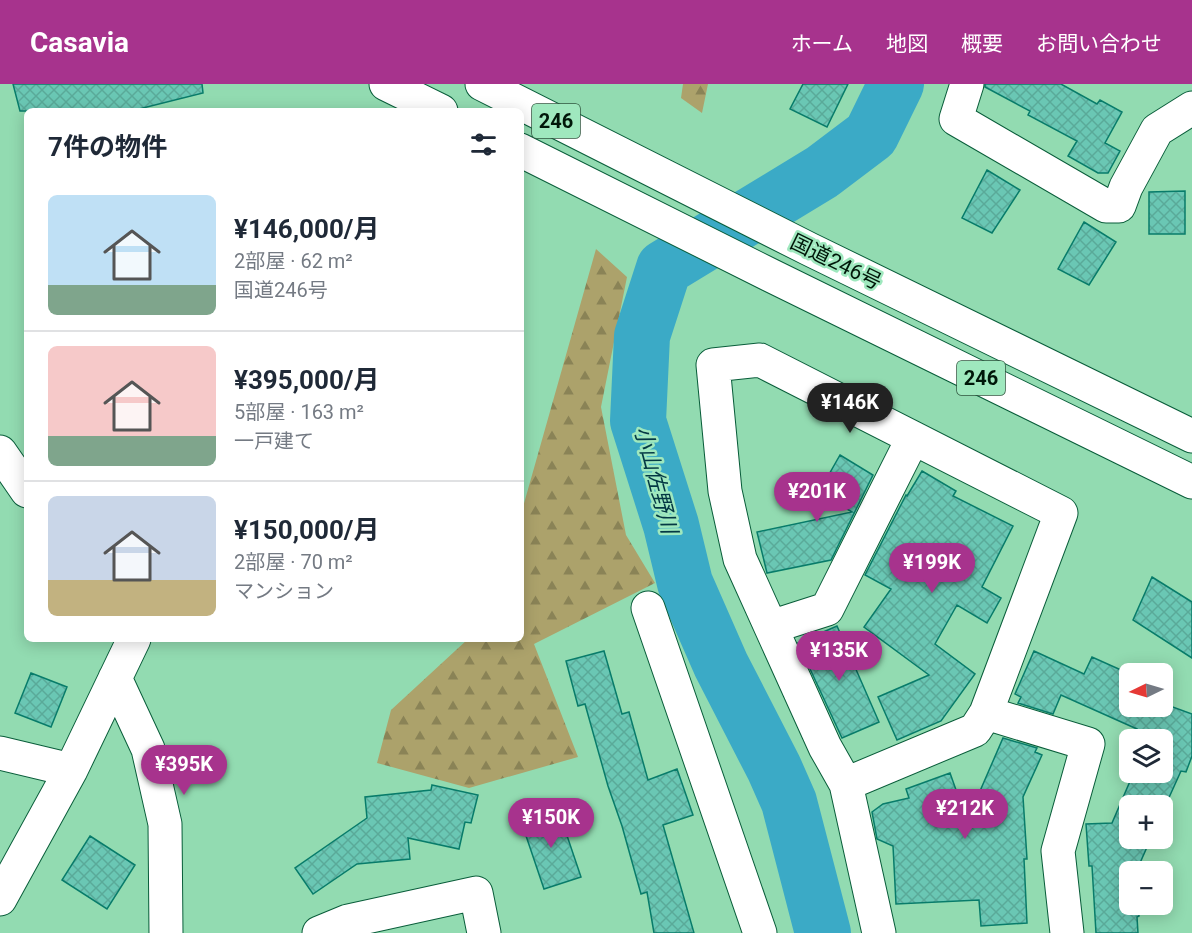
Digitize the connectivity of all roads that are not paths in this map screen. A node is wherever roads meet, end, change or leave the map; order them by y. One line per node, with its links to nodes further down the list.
1 (386, 84): 4 (main road)
2 (482, 84): 7 (main road, 国道246号 / 246)
3 (967, 84): 5 (main road)
4 (431, 102)
5 (1192, 108)
6 (524, 152): 10 (main road, 国道246号 / 246)
7 (1192, 436)
8 (913, 438): 13 (main road); 13 (main road); 16 (main road)
9 (0, 452): 11 (main road)
10 (1192, 482)
11 (24, 487)
12 (648, 608): 24 (main road)
13 (771, 627): 19 (main road)
14 (130, 642): 15 (main road)
15 (116, 678): 18 (main road); 21 (main road)
16 (986, 713): 19 (main road); 26 (main road)
17 (0, 753): 18 (main road)
18 (71, 770): 20 (main road)
19 (846, 784): 25 (main road)
20 (0, 898)
21 (166, 933)
22 (319, 933): 23 (main road)
23 (484, 933)
24 (760, 933)
25 (879, 933)
26 (1067, 933)

